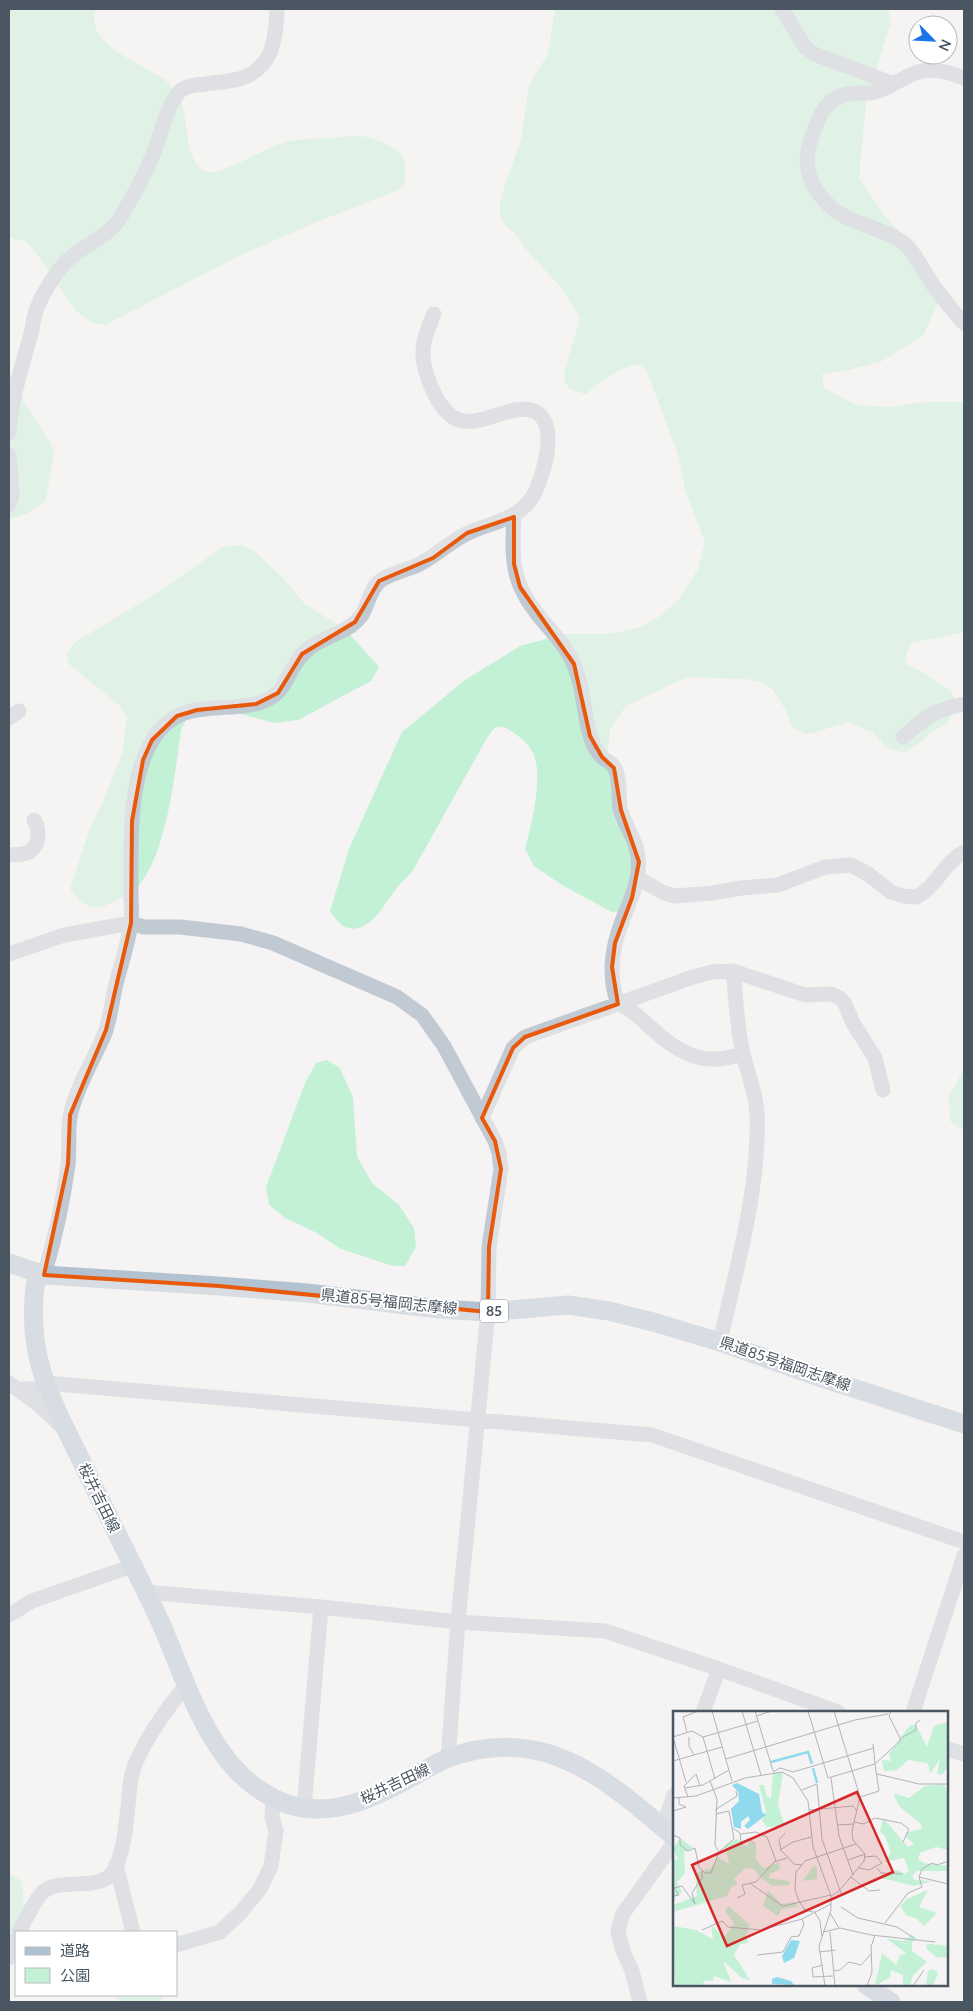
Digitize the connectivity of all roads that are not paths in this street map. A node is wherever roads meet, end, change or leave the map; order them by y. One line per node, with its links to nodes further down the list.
1 (278, 9): 7 (street)
2 (782, 9): 4 (street)
3 (964, 78): 4 (street)
4 (894, 84): 6 (street)
5 (434, 314): 10 (street)
6 (964, 323)
7 (9, 433)
8 (9, 455): 9 (street)
9 (9, 506)
10 (514, 517): 16 (street); 17 (street)
11 (964, 704): 12 (street)
12 (903, 737)
13 (34, 820): 15 (street)
14 (964, 852): 16 (street)
15 (9, 855)
16 (638, 878): 20 (street)
17 (131, 923): 18 (street); 23 (street); 25 (street)
18 (9, 954)
19 (733, 971): 20 (street); 21 (street); 22 (street)
20 (618, 1004): 21 (street); 23 (street)
21 (743, 1054): 27 (street)
22 (883, 1090)
23 (482, 1118): 26 (street)
24 (9, 1263): 25 (main road, 県道85号福岡志摩線 / 85)
25 (40, 1274): 26 (main road, 県道85号福岡志摩線 / 85); 28 (main road, 桜井吉田線)
26 (488, 1312): 27 (main road, 県道85号福岡志摩線 / 85); 30 (street)
27 (720, 1342): 31 (main road, 県道85号福岡志摩線 / 85)
28 (46, 1383): 29 (street, 桜井吉田線); 30 (street); 32 (main road, 桜井吉田線)
29 (13, 1386): 32 (street, 桜井吉田線)
30 (477, 1419): 33 (street); 39 (street)
31 (964, 1424)
32 (67, 1432): 35 (main road, 桜井吉田線)
33 (964, 1542)
34 (964, 1556): 44 (street)
35 (132, 1566): 36 (main road, 桜井吉田線); 38 (street)
36 (145, 1592): 37 (street); 41 (main road, 桜井吉田線)
37 (321, 1607): 39 (street); 50 (street)
38 (9, 1615)
39 (458, 1622): 40 (street); 47 (street)
40 (719, 1669): 42 (street); 43 (street)
41 (187, 1685): 48 (main road, 桜井吉田線); 53 (street)
42 (703, 1711)
43 (835, 1711)
44 (913, 1711)
45 (948, 1749): 46 (street)
46 (964, 1754)
47 (448, 1759): 50 (main road, 桜井吉田線); 51 (main road, 桜井吉田線)
48 (274, 1798): 50 (main road, 桜井吉田線); 57 (street)
49 (673, 1801): 51 (street)
50 (304, 1808)
51 (668, 1832)
52 (673, 1844): 60 (street)
53 (116, 1865): 54 (street); 55 (street)
54 (20, 1931)
55 (133, 1931)
56 (15, 1942): 58 (street)
57 (178, 1944)
58 (9, 1958)
59 (867, 1986): 61 (main road)
60 (640, 2002)
61 (891, 2002)

